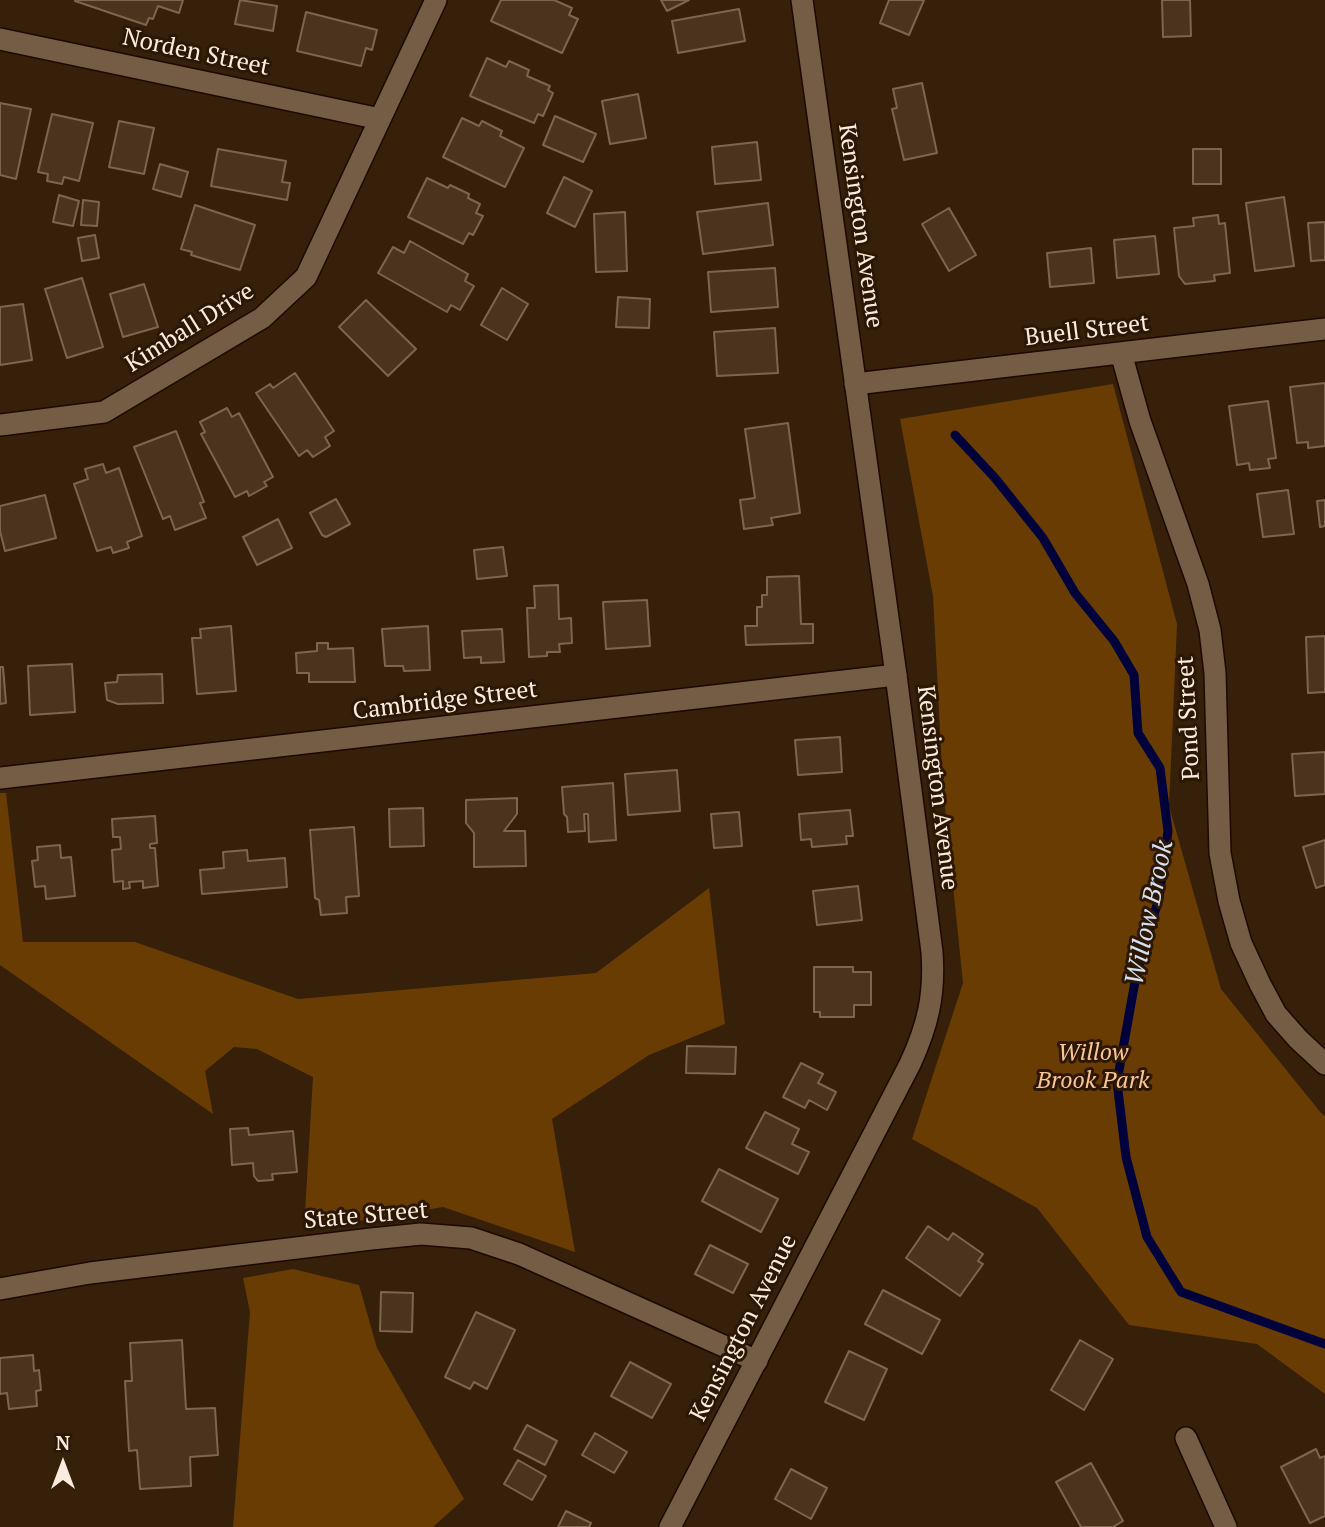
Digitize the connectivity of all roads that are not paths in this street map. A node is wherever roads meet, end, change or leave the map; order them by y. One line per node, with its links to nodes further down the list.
1 (436, 0): 4 (street, Kimball Drive)
2 (802, 0): 7 (street, Kensington Avenue)
3 (0, 39): 4 (street, Norden Street)
4 (380, 119): 8 (street, Kimball Drive)
5 (1325, 329): 6 (street, Buell Street)
6 (1121, 354): 7 (street, Buell Street); 11 (street, Pond Street)
7 (855, 384): 9 (street, Kensington Avenue)
8 (0, 425)
9 (896, 675): 10 (street, Cambridge Street); 13 (street, Kensington Avenue)
10 (0, 778)
11 (1325, 1064)
12 (0, 1289): 13 (street, State Street)
13 (757, 1361): 15 (street, Kensington Avenue)
14 (1186, 1438): 16 (street)
15 (670, 1527)
16 (1226, 1527)

